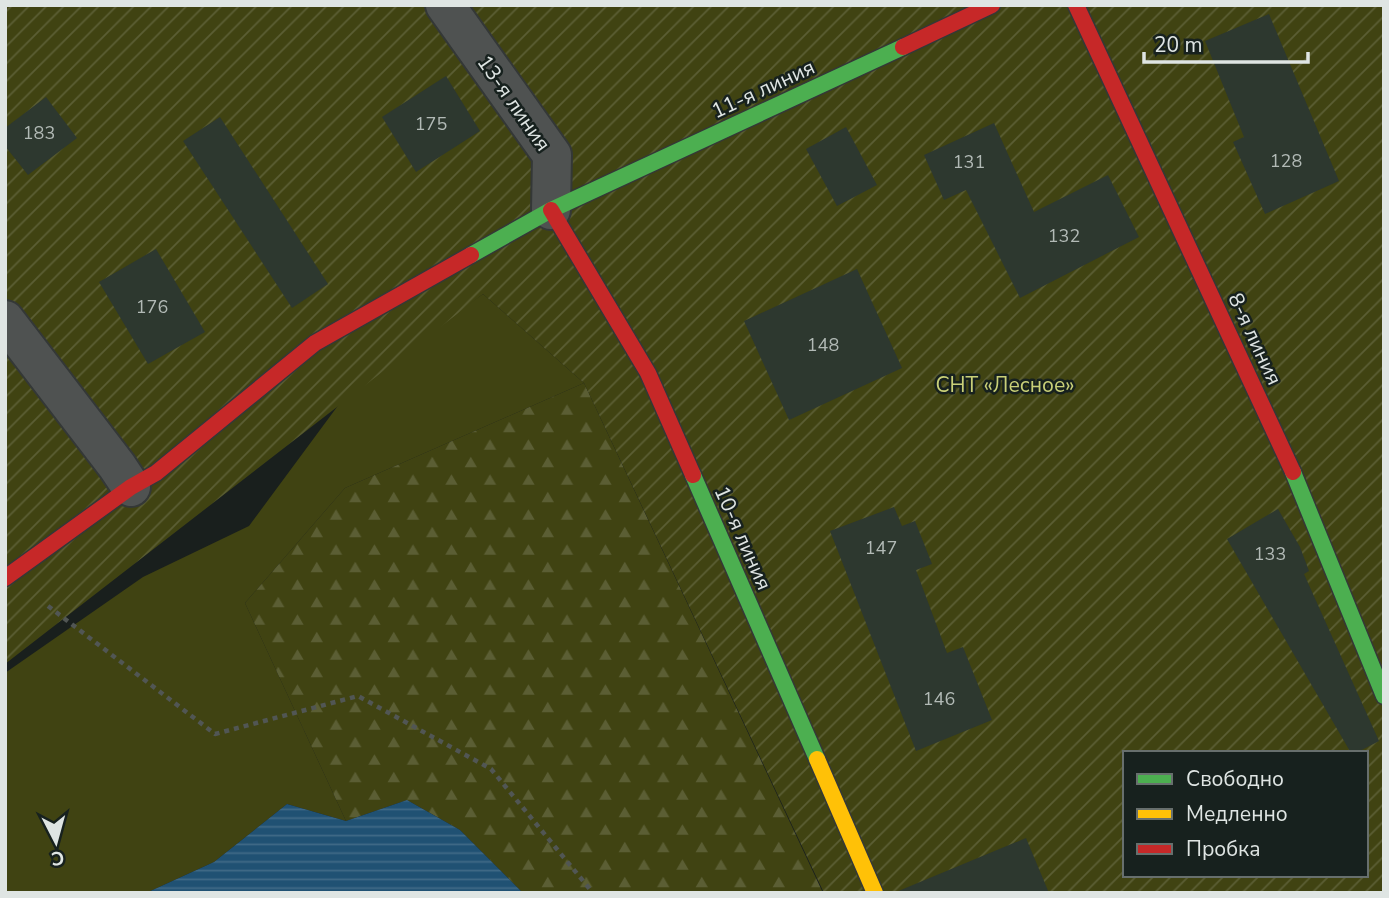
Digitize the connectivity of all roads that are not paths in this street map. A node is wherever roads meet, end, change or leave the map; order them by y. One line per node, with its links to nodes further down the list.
1 (445, 5): 4 (street, 13-я линия)
2 (992, 5): 4 (street, 11-я линия)
3 (1076, 5): 8 (street, 8-я линия)
4 (551, 210): 6 (street, 11-я линия); 9 (street, 10-я линия)
5 (5, 320): 6 (street)
6 (131, 487): 7 (street, 11-я линия)
7 (7, 577)
8 (1384, 696)
9 (875, 893)

